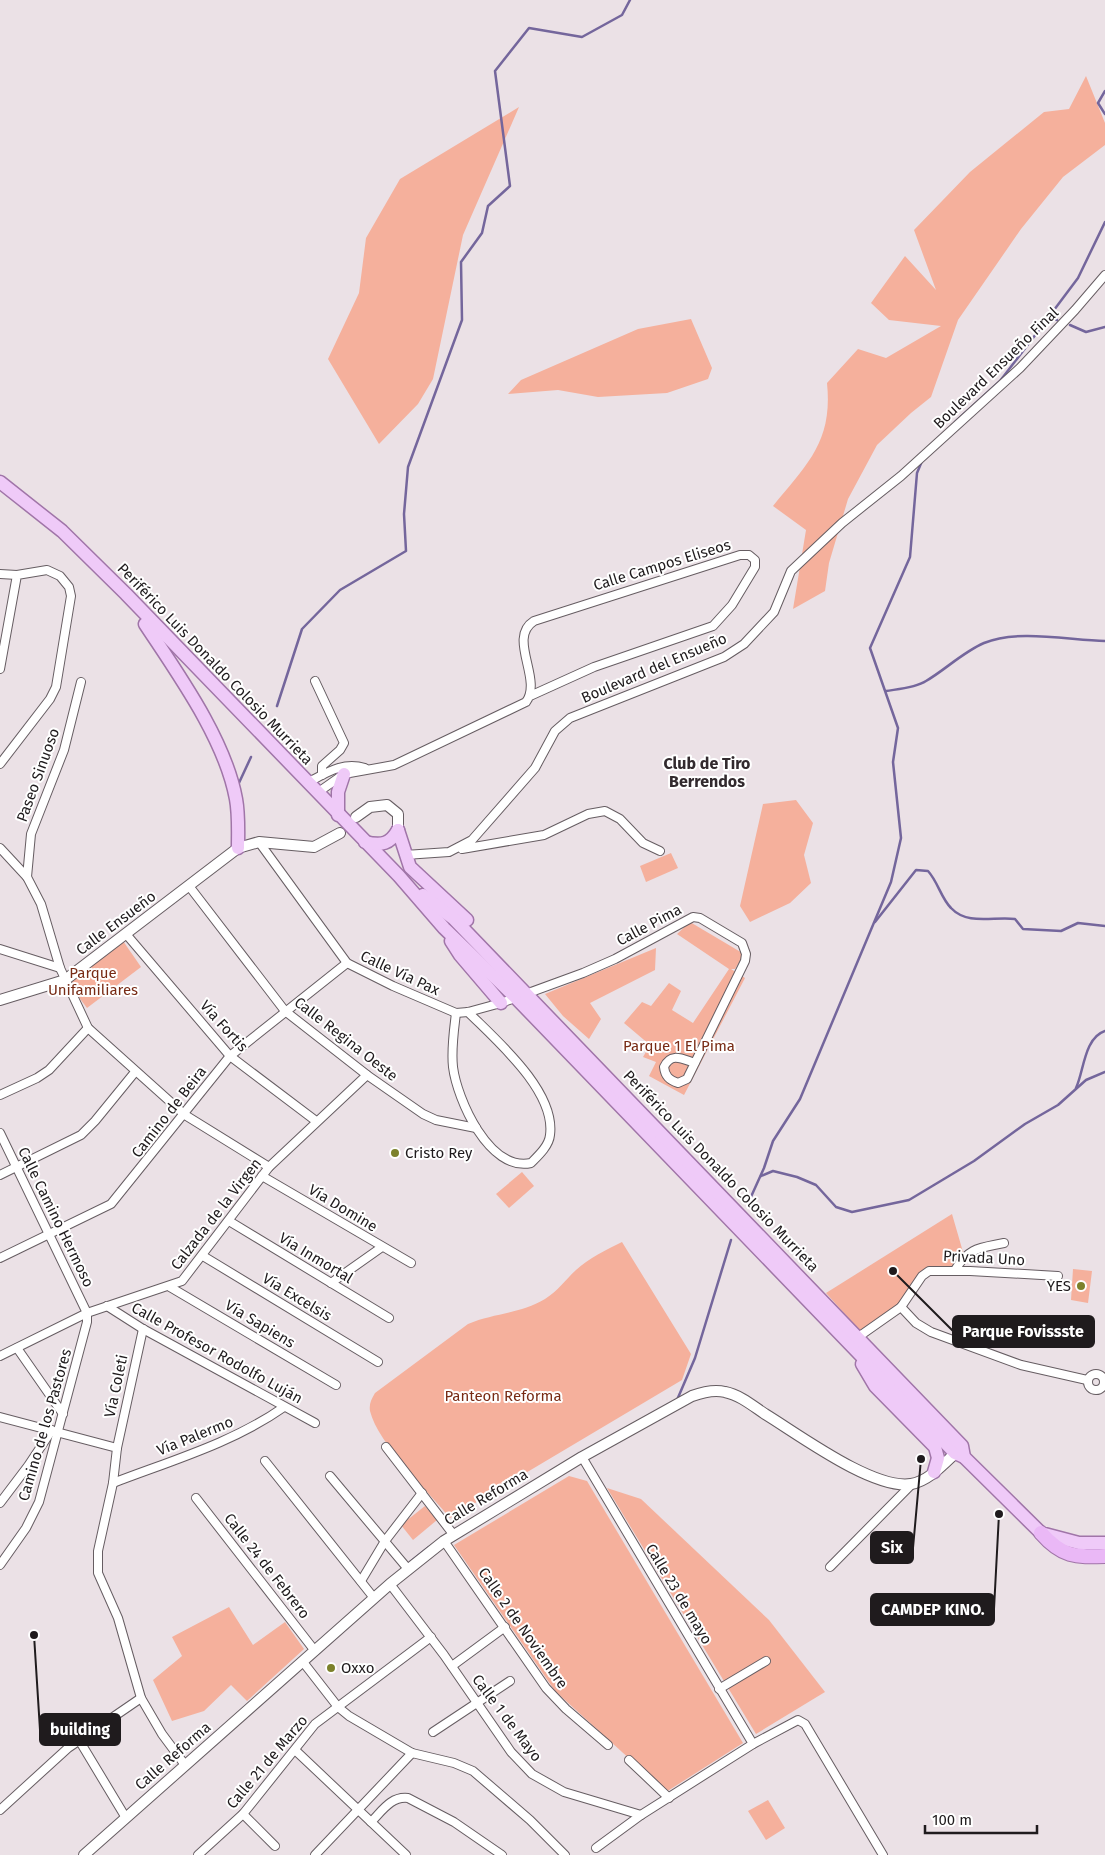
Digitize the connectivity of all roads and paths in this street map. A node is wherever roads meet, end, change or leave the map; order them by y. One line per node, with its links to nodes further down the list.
1 (1105, 275): 2 (street, Boulevard Ensueño Final)
2 (901, 476): 24 (street, Boulevard del Ensueño)
3 (0, 482): 6 (main road, Periférico Luis Donaldo Colosio Murrieta)
4 (0, 574): 5 (street)
5 (17, 575): 7 (street); 11 (street)
6 (126, 594): 14 (main road, Periférico Luis Donaldo Colosio Murrieta); 23 (main road)
7 (0, 669)
8 (315, 681): 13 (street)
9 (81, 682): 27 (street, Paseo Sinuoso)
10 (530, 696): 10 (street, Calle Campos Eliseos); 12 (street, Calle Campos Eliseos)
11 (0, 764)
12 (350, 770): 13 (street); 15 (street); 16 (main road)
13 (322, 775): 14 (street)
14 (307, 783): 15 (main road, Periférico Luis Donaldo Colosio Murrieta)
15 (317, 793): 16 (main road, Periférico Luis Donaldo Colosio Murrieta)
16 (338, 815): 21 (main road, Periférico Luis Donaldo Colosio Murrieta)
17 (356, 817): 18 (street)
18 (398, 830): 21 (main road); 26 (main road)
19 (340, 833): 20 (street)
20 (259, 842): 23 (street); 33 (street, Calle Vía Pax)
21 (365, 842): 29 (main road, Periférico Luis Donaldo Colosio Murrieta)
22 (0, 848): 27 (street)
23 (238, 848): 28 (street, Calle Ensueño)
24 (458, 849): 25 (street); 26 (street, Boulevard del Ensueño)
25 (660, 852)
26 (405, 855): 31 (main road)
27 (27, 877): 34 (street)
28 (189, 886): 30 (street, Calle Ensueño); 39 (street, Calle Regina Oeste)
29 (449, 923): 31 (main road, Periférico Luis Donaldo Colosio Murrieta); 36 (main road, Periférico Luis Donaldo Colosio Murrieta); 38 (main road)
30 (126, 934): 35 (street, Calle Ensueño); 43 (street, Vía Fortis)
31 (480, 946): 36 (main road, Periférico Luis Donaldo Colosio Murrieta)
32 (0, 949): 34 (street)
33 (347, 963): 39 (street, Camino de Beira); 41 (street, Calle Vía Pax)
34 (60, 968): 35 (street)
35 (65, 980): 37 (street, Calle Ensueño); 42 (street)
36 (522, 996): 38 (street, Calle Vía Pax); 44 (street, Calle Pima); 72 (main road, Periférico Luis Donaldo Colosio Murrieta)
37 (0, 1000)
38 (501, 1003): 40 (street, Calle Vía Pax)
39 (285, 1011): 43 (street, Camino de Beira); 46 (street, Calle Regina Oeste)
40 (468, 1012): 41 (street, Calle Vía Pax); 50 (street)
41 (456, 1013): 50 (street)
42 (88, 1028): 45 (street); 47 (street)
43 (230, 1056): 48 (street, Camino de Beira); 49 (street, Vía Fortis)
44 (695, 1063)
45 (135, 1072): 48 (street); 52 (street)
46 (367, 1075): 49 (street, Calzada de la Virgen); 50 (street, Calle Regina Oeste)
47 (0, 1095)
48 (185, 1115): 53 (street); 57 (street, Camino de Beira)
49 (316, 1121): 53 (street, Calzada de la Virgen)
50 (476, 1128)
51 (0, 1133): 52 (street, Calle Camino Hermoso)
52 (16, 1167): 54 (street); 57 (street, Calle Camino Hermoso)
53 (269, 1167): 55 (street, Calzada de la Virgen)
54 (0, 1175)
55 (262, 1176): 56 (street, Calzada de la Virgen); 59 (street, Vía Domine)
56 (229, 1221): 60 (street, Calzada de la Virgen); 65 (street, Vía Inmortal)
57 (50, 1234): 61 (street, Camino de Beira); 69 (street, Calle Camino Hermoso)
58 (1004, 1243): 63 (street)
59 (382, 1247): 62 (street, Vía Domine); 65 (street)
60 (202, 1256): 66 (street, Calzada de la Virgen); 75 (street, Vía Excelsis)
61 (0, 1258)
62 (411, 1263)
63 (955, 1270): 64 (street, Privada Uno); 68 (street, Privada Uno)
64 (1058, 1276)
65 (331, 1283): 70 (street, Vía Inmortal)
66 (170, 1287): 67 (street, Calzada de la Virgen); 77 (street, Vía Sapiens)
67 (107, 1306): 69 (street, Calzada de la Virgen); 71 (street, Calle Profesor Rodolfo Luján)
68 (901, 1307): 72 (street, Privada Uno); 76 (street)
69 (87, 1313): 73 (street, Calzada de la Virgen); 79 (street, Camino de los Pastores)
70 (389, 1318)
71 (143, 1329): 78 (street, Calle Profesor Rodolfo Luján); 84 (street, Vía Coleti)
72 (854, 1344): 85 (main road, Periférico Luis Donaldo Colosio Murrieta); 88 (main road)
73 (17, 1348): 74 (street, Calzada de la Virgen); 79 (street)
74 (0, 1356)
75 (378, 1362)
76 (1087, 1380)
77 (336, 1384)
78 (284, 1407): 81 (street, Calle Profesor Rodolfo Luján); 90 (street, Vía Palermo)
79 (63, 1414): 82 (street, Camino de los Pastores)
80 (0, 1417): 82 (street)
81 (315, 1423)
82 (55, 1431): 84 (street); 94 (street); 101 (street, Camino de los Pastores)
83 (386, 1447): 92 (street)
84 (117, 1448): 90 (street, Vía Coleti)
85 (961, 1452): 88 (street); 95 (main road, Periférico Luis Donaldo Colosio Murrieta)
86 (582, 1457): 91 (street, Calle Reforma); 96 (street, Calle Reforma); 114 (street, Calle 23 de mayo)
87 (265, 1461): 104 (street)
88 (934, 1472): 91 (street)
89 (330, 1476): 97 (street)
90 (113, 1483): 115 (street, Vía Coleti)
91 (912, 1484): 102 (street)
92 (422, 1493): 96 (street); 97 (street)
93 (196, 1498): 109 (street, Calle 24 de Febrero)
94 (0, 1503)
95 (1041, 1533): 99 (main road, Periférico Luis Donaldo Colosio Murrieta); 100 (highway)
96 (453, 1534): 98 (street, Calle Reforma)
97 (385, 1541): 103 (street); 104 (street)
98 (444, 1541): 103 (street, Calle Reforma); 107 (street, Calle 2 de Noviembre)
99 (1105, 1543)
100 (1105, 1556)
101 (0, 1565)
102 (830, 1567)
103 (408, 1568): 105 (street, Calle Reforma)
104 (361, 1581): 106 (street)
105 (390, 1584): 106 (street, Calle Reforma); 108 (street, Calle 1 de Mayo)
106 (374, 1598): 109 (street, Calle Reforma)
107 (505, 1627): 112 (street); 121 (street, Calle 2 de Noviembre)
108 (431, 1637): 112 (street, Calle 1 de Mayo); 117 (street, Calle 21 de Marzo)
109 (316, 1651): 111 (street, Calle Reforma)
110 (766, 1661): 114 (street)
111 (303, 1662): 117 (street); 125 (street, Calle Reforma)
112 (452, 1666): 116 (street, Calle 1 de Mayo)
113 (510, 1681): 116 (street)
114 (720, 1689): 120 (street, Calle 23 de mayo)
115 (142, 1698): 119 (street); 125 (street, Vía Coleti)
116 (476, 1702): 118 (street); 130 (street, Calle 1 de Mayo)
117 (338, 1707): 122 (street, Calle 21 de Marzo); 123 (street)
118 (433, 1732)
119 (79, 1740): 128 (street); 131 (street)
120 (753, 1744): 126 (street); 141 (street)
121 (608, 1745)
122 (295, 1750): 127 (street); 129 (street, Calle 21 de Marzo)
123 (412, 1753): 127 (street); 140 (street)
124 (629, 1760): 126 (street)
125 (185, 1765): 131 (street, Calle Reforma)
126 (670, 1798): 130 (street)
127 (357, 1809): 132 (street); 137 (street)
128 (0, 1810)
129 (242, 1814): 133 (street); 136 (street, Calle 21 de Marzo)
130 (641, 1815): 134 (street)
131 (126, 1818): 135 (street, Calle Reforma)
132 (371, 1822): 138 (street); 139 (street)
133 (275, 1846)
134 (596, 1848)
135 (84, 1855)
136 (198, 1855)
137 (315, 1855)
138 (406, 1855)
139 (502, 1855)
140 (565, 1855)
141 (883, 1855)

